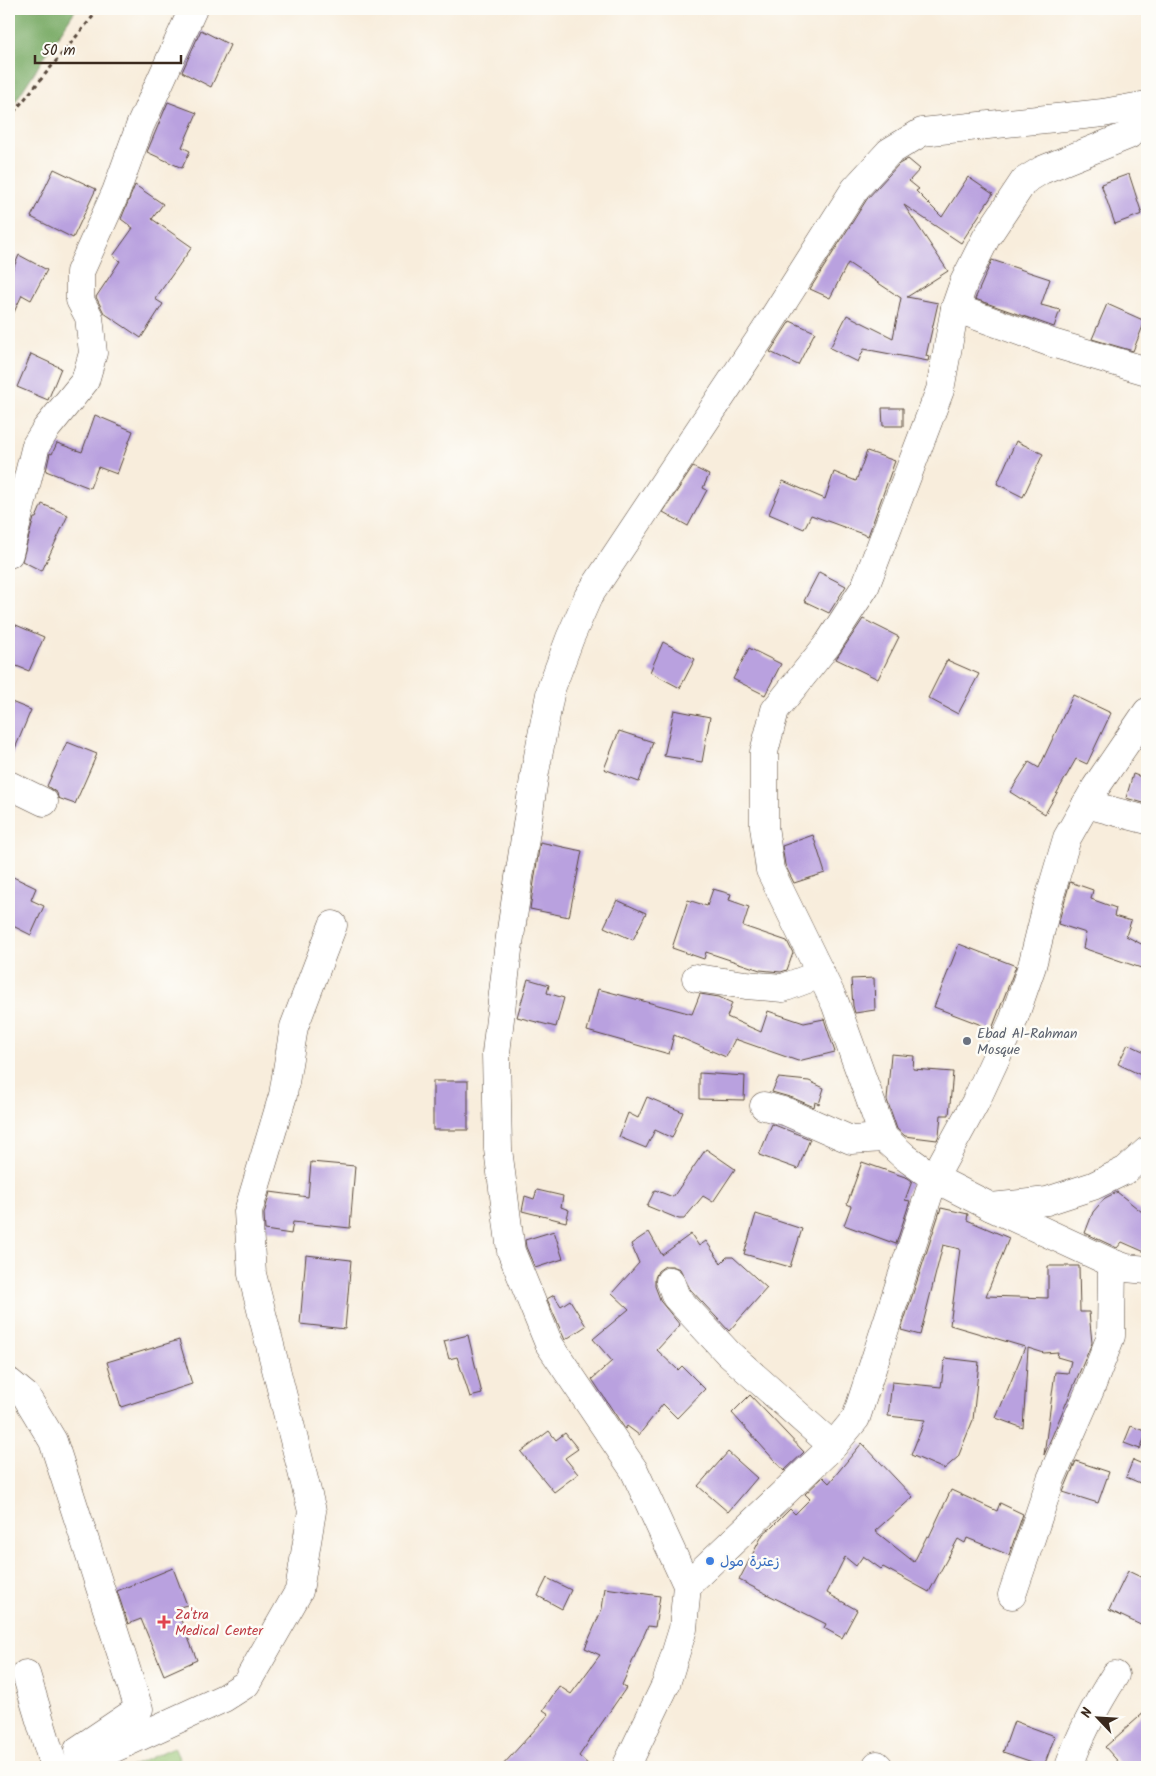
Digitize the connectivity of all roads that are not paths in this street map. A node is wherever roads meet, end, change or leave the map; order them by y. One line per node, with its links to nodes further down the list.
1 (193, 9): 5 (street)
2 (1147, 106): 3 (street); 24 (street)
3 (955, 308): 4 (street); 12 (street)
4 (1147, 371)
5 (9, 554)
6 (1147, 712): 9 (street)
7 (9, 785): 8 (street)
8 (44, 802)
9 (1086, 804): 10 (street); 17 (street)
10 (1147, 820)
11 (333, 925): 29 (street)
12 (821, 974): 13 (street); 15 (street)
13 (696, 978)
14 (764, 1106): 15 (street)
15 (884, 1138): 17 (street)
16 (1147, 1151): 18 (street)
17 (934, 1178): 18 (street); 23 (street)
18 (991, 1207): 19 (street)
19 (1112, 1263): 20 (street); 25 (street)
20 (1147, 1270)
21 (670, 1281): 23 (street)
22 (9, 1382): 29 (street)
23 (833, 1446): 24 (street)
24 (687, 1585): 30 (street)
25 (1012, 1595)
26 (26, 1674): 28 (street)
27 (1115, 1675): 31 (street)
28 (54, 1767)
29 (72, 1767)
30 (626, 1767)
31 (1070, 1767)

